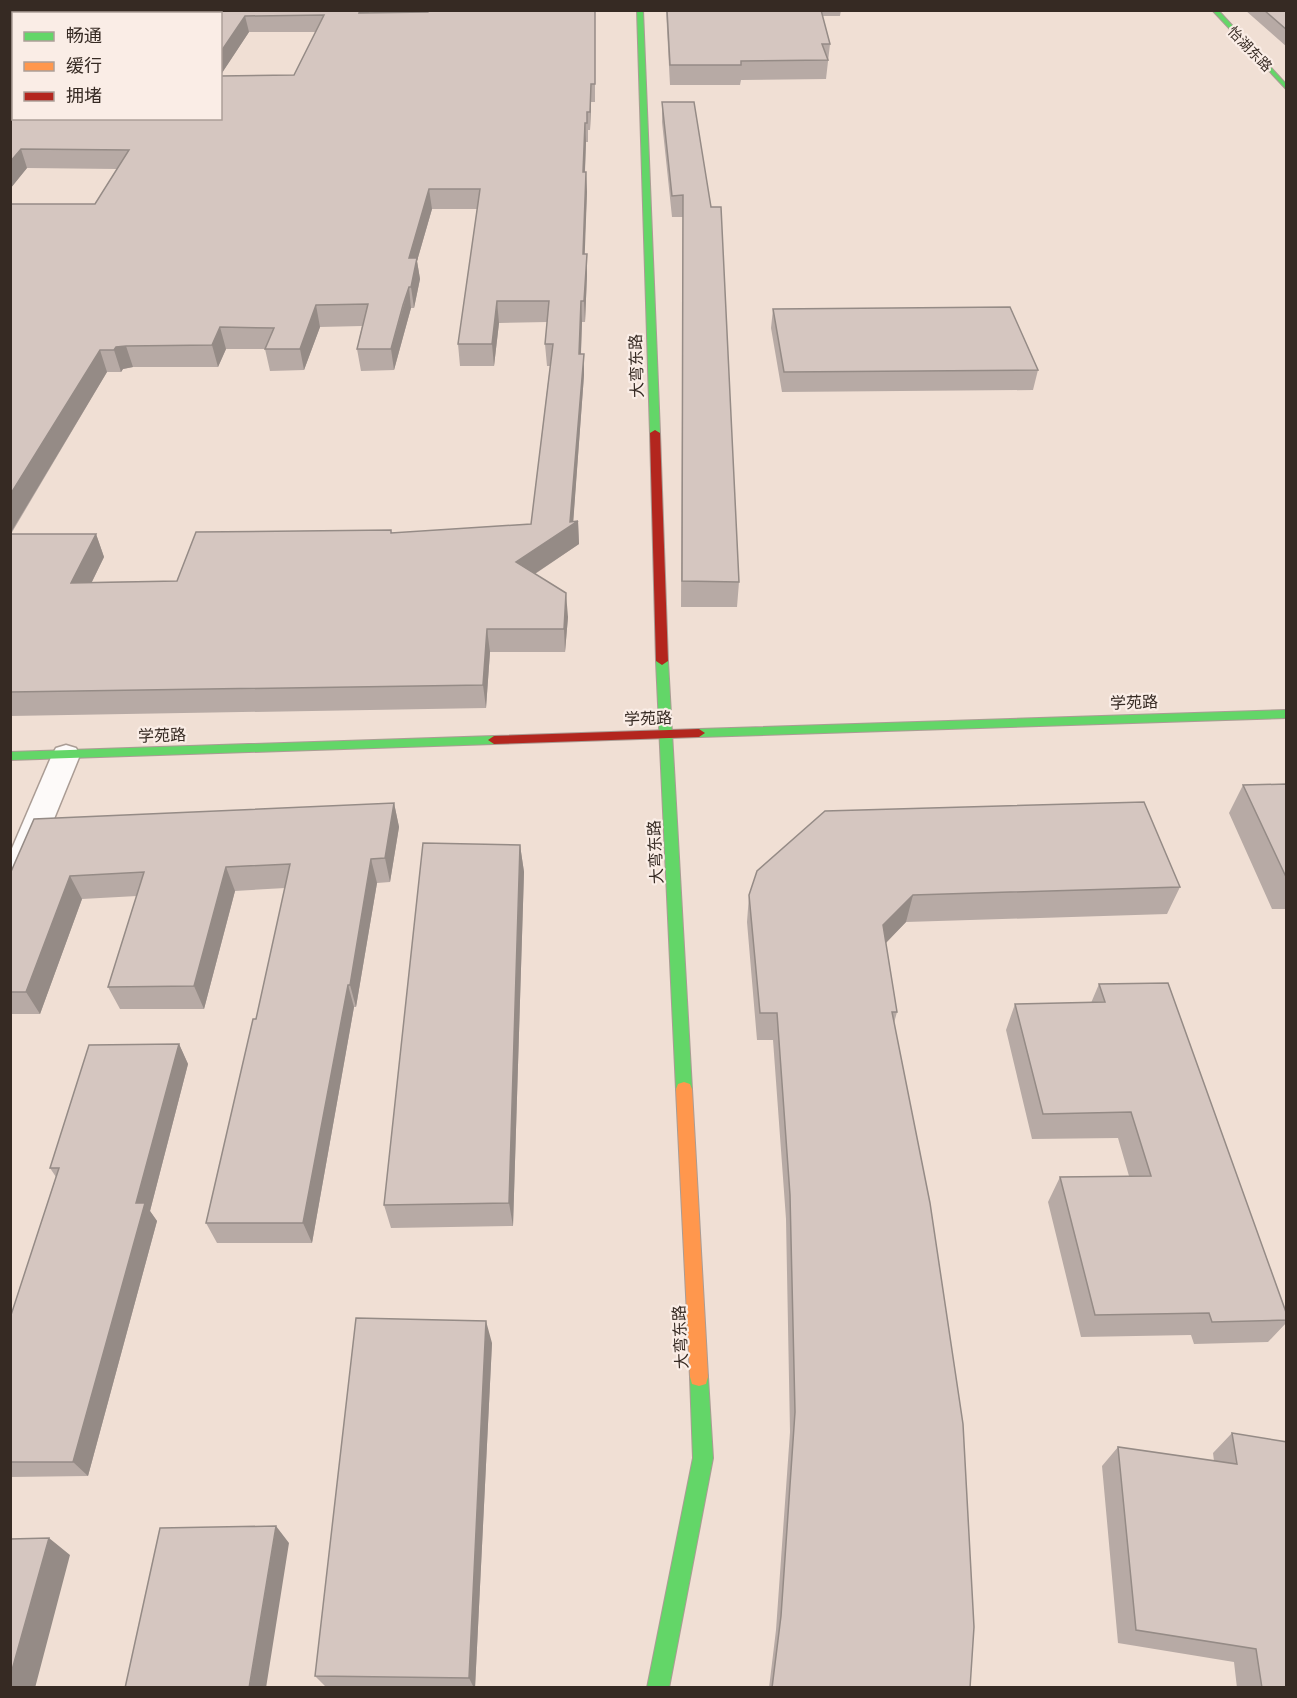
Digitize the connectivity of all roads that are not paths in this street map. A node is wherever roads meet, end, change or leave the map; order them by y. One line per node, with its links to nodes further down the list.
1 (640, 10): 5 (street, 大弯东路)
2 (1214, 10): 3 (street, 怡湖东路)
3 (1287, 87)
4 (1287, 714): 5 (street, 学苑路)
5 (666, 734): 6 (street, 学苑路); 9 (street, 大弯东路)
6 (66, 755): 7 (street, 学苑路); 8 (street)
7 (10, 756)
8 (10, 890)
9 (658, 1688)

